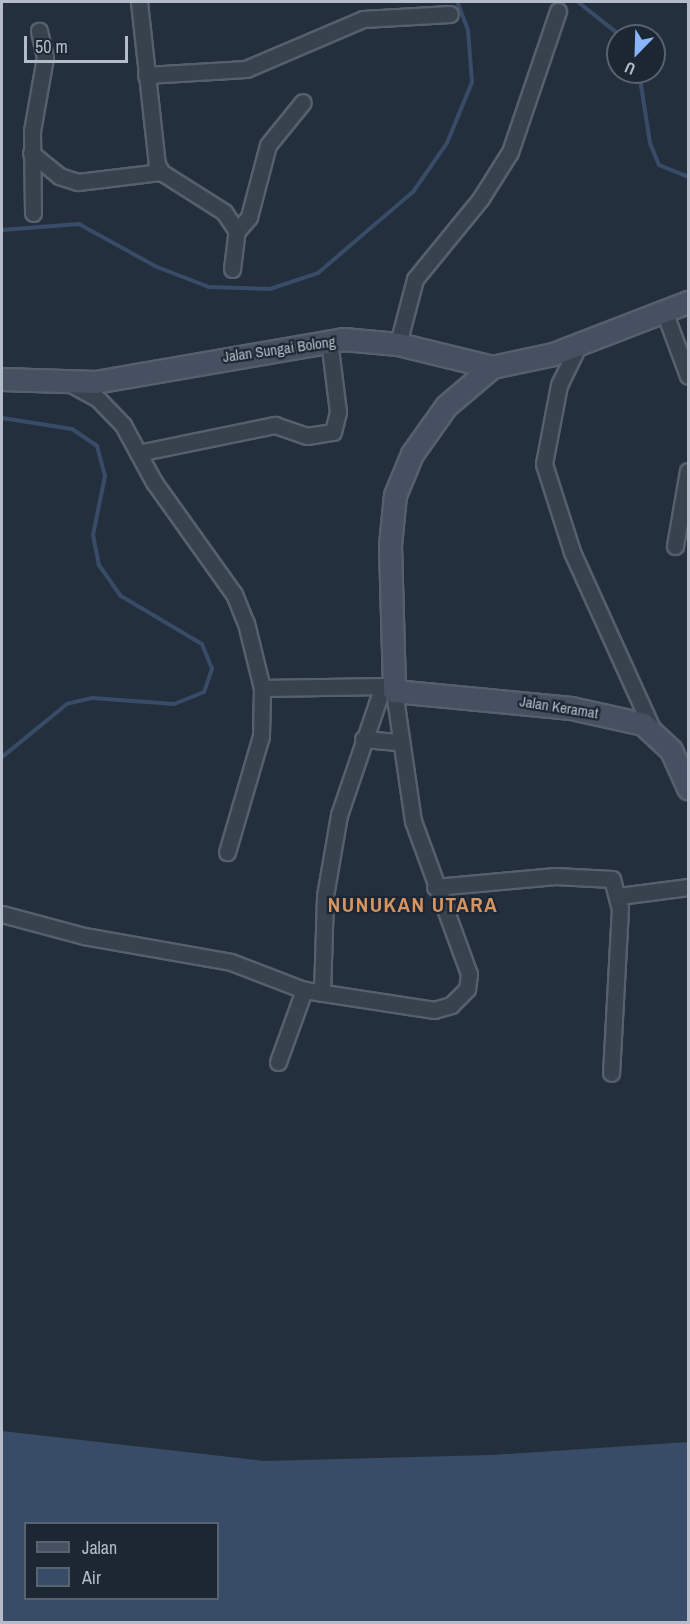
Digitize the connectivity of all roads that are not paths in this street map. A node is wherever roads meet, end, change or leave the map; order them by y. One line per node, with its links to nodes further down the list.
1 (139, 2): 5 (street)
2 (558, 11): 15 (street)
3 (450, 14): 5 (street)
4 (39, 31): 7 (street)
5 (146, 75): 8 (street)
6 (303, 102): 10 (street)
7 (31, 153): 8 (street); 9 (street)
8 (161, 172): 10 (street)
9 (33, 213)
10 (237, 231): 11 (street)
11 (232, 269)
12 (688, 302): 13 (street, Jalan Sungai Bolong)
13 (664, 311): 16 (street, Jalan Sungai Bolong); 18 (street)
14 (328, 340): 15 (street, Jalan Sungai Bolong); 20 (street, Jalan Sungai Bolong); 21 (street)
15 (398, 344): 17 (street, Jalan Sungai Bolong)
16 (579, 344): 17 (street, Jalan Sungai Bolong); 26 (street)
17 (492, 368): 24 (street)
18 (688, 376)
19 (2, 379): 20 (street, Jalan Sungai Bolong)
20 (71, 384): 21 (street)
21 (138, 453): 25 (street)
22 (688, 471): 23 (street)
23 (675, 546)
24 (390, 686): 25 (street); 26 (street, Jalan Keramat); 27 (street); 28 (street)
25 (262, 688): 30 (street)
26 (652, 728): 29 (street)
27 (363, 739): 28 (street); 36 (street)
28 (400, 742): 31 (street)
29 (688, 788)
30 (226, 852)
31 (435, 887): 33 (street); 36 (street)
32 (688, 887): 33 (street)
33 (619, 897): 38 (street)
34 (2, 914): 35 (street)
35 (304, 990): 36 (street); 37 (street)
36 (322, 993)
37 (278, 1062)
38 (611, 1073)

